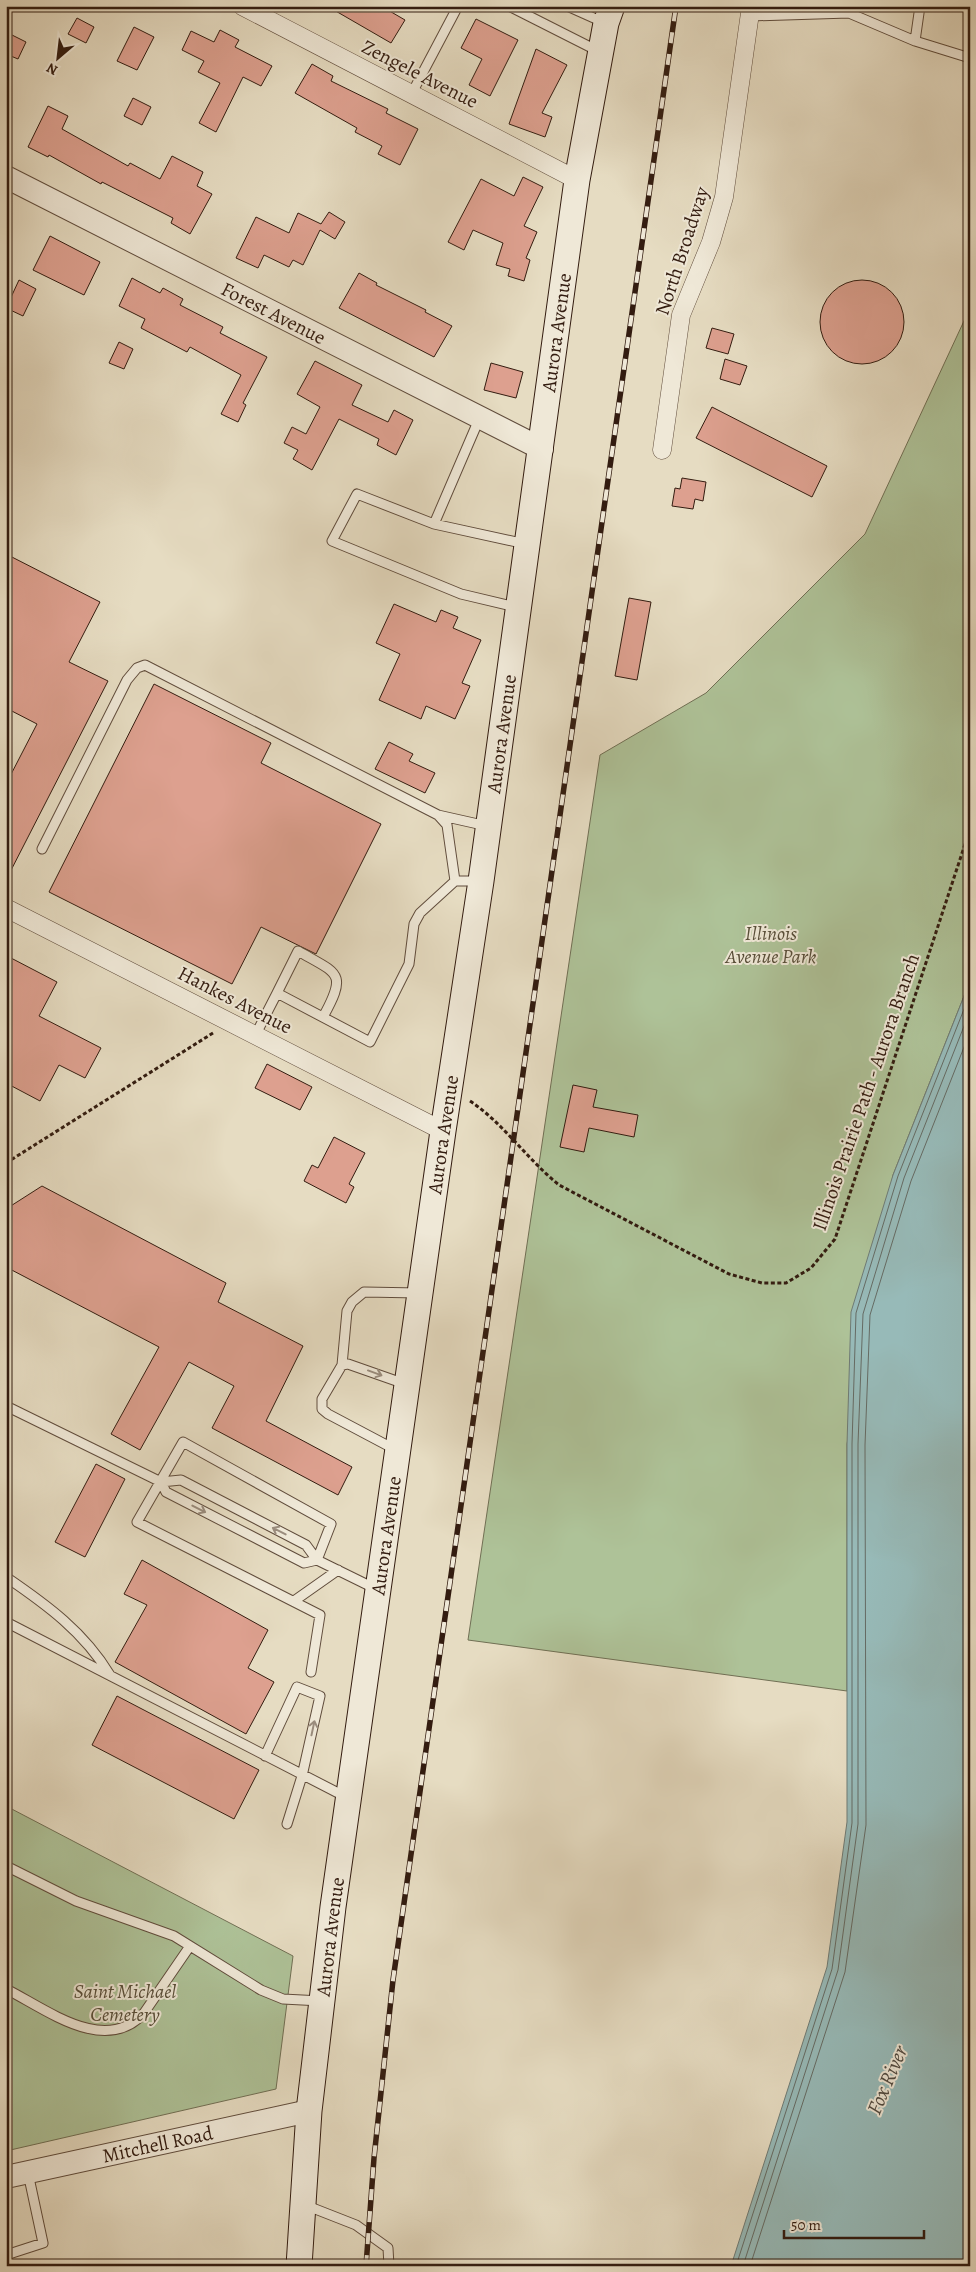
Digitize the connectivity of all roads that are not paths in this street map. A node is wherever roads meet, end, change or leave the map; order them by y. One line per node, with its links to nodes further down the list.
1 (242, 6): 12 (street, Zengele Avenue)
2 (458, 6): 12 (lane)
3 (509, 6): 10 (lane)
4 (567, 6): 8 (lane)
5 (920, 6): 9 (lane)
6 (850, 10): 7 (lane); 9 (lane)
7 (750, 11): 17 (street, North Broadway)
8 (609, 15): 10 (main road, Aurora Avenue)
9 (915, 41): 11 (lane)
10 (600, 52): 14 (main road, Aurora Avenue)
11 (970, 58)
12 (412, 94): 14 (street, Zengele Avenue)
13 (6, 177): 15 (street, Forest Avenue)
14 (577, 180): 16 (main road, Aurora Avenue)
15 (480, 417): 16 (street, Forest Avenue); 18 (lane)
16 (542, 449): 19 (main road, Aurora Avenue)
17 (662, 450)
18 (434, 524): 19 (lane); 20 (lane)
19 (528, 545): 20 (main road, Aurora Avenue)
20 (519, 608): 22 (main road, Aurora Avenue)
21 (438, 815): 22 (lane); 23 (lane); 25 (lane)
22 (489, 826): 24 (main road, Aurora Avenue)
23 (42, 849)
24 (481, 881): 25 (lane); 30 (main road, Aurora Avenue)
25 (455, 882): 28 (lane)
26 (6, 908): 29 (street, Hankes Avenue)
27 (277, 993): 28 (lane); 28 (lane); 29 (lane)
28 (323, 1017)
29 (256, 1034): 30 (street, Hankes Avenue)
30 (443, 1131): 31 (main road, Aurora Avenue)
31 (420, 1293): 32 (lane); 33 (main road, Aurora Avenue)
32 (342, 1365): 33 (lane, one-way to 33); 35 (lane)
33 (408, 1385): 35 (main road, Aurora Avenue)
34 (6, 1406): 36 (lane)
35 (398, 1452): 40 (main road, Aurora Avenue)
36 (161, 1482): 37 (lane, one-way to 36); 37 (lane, one-way to 37); 37 (lane); 41 (lane)
37 (318, 1560): 38 (lane)
38 (338, 1570): 40 (lane); 41 (lane)
39 (6, 1577): 44 (lane)
40 (378, 1591): 47 (main road, Aurora Avenue)
41 (294, 1601): 43 (lane)
42 (6, 1622): 44 (lane)
43 (312, 1672)
44 (110, 1675): 45 (lane)
45 (266, 1756): 46 (lane); 46 (lane, one-way to 45)
46 (302, 1776): 47 (lane); 48 (lane)
47 (349, 1798): 52 (main road, Aurora Avenue)
48 (287, 1824)
49 (6, 1866): 50 (lane)
50 (190, 1946): 51 (lane); 52 (lane)
51 (6, 1989)
52 (321, 2001): 53 (main road, Aurora Avenue)
53 (309, 2111): 54 (street, Mitchell Road); 55 (main road, Aurora Avenue)
54 (17, 2175): 56 (lane)
55 (303, 2204): 57 (main road, Aurora Avenue); 58 (lane)
56 (6, 2255)
57 (299, 2266)
58 (389, 2266)

